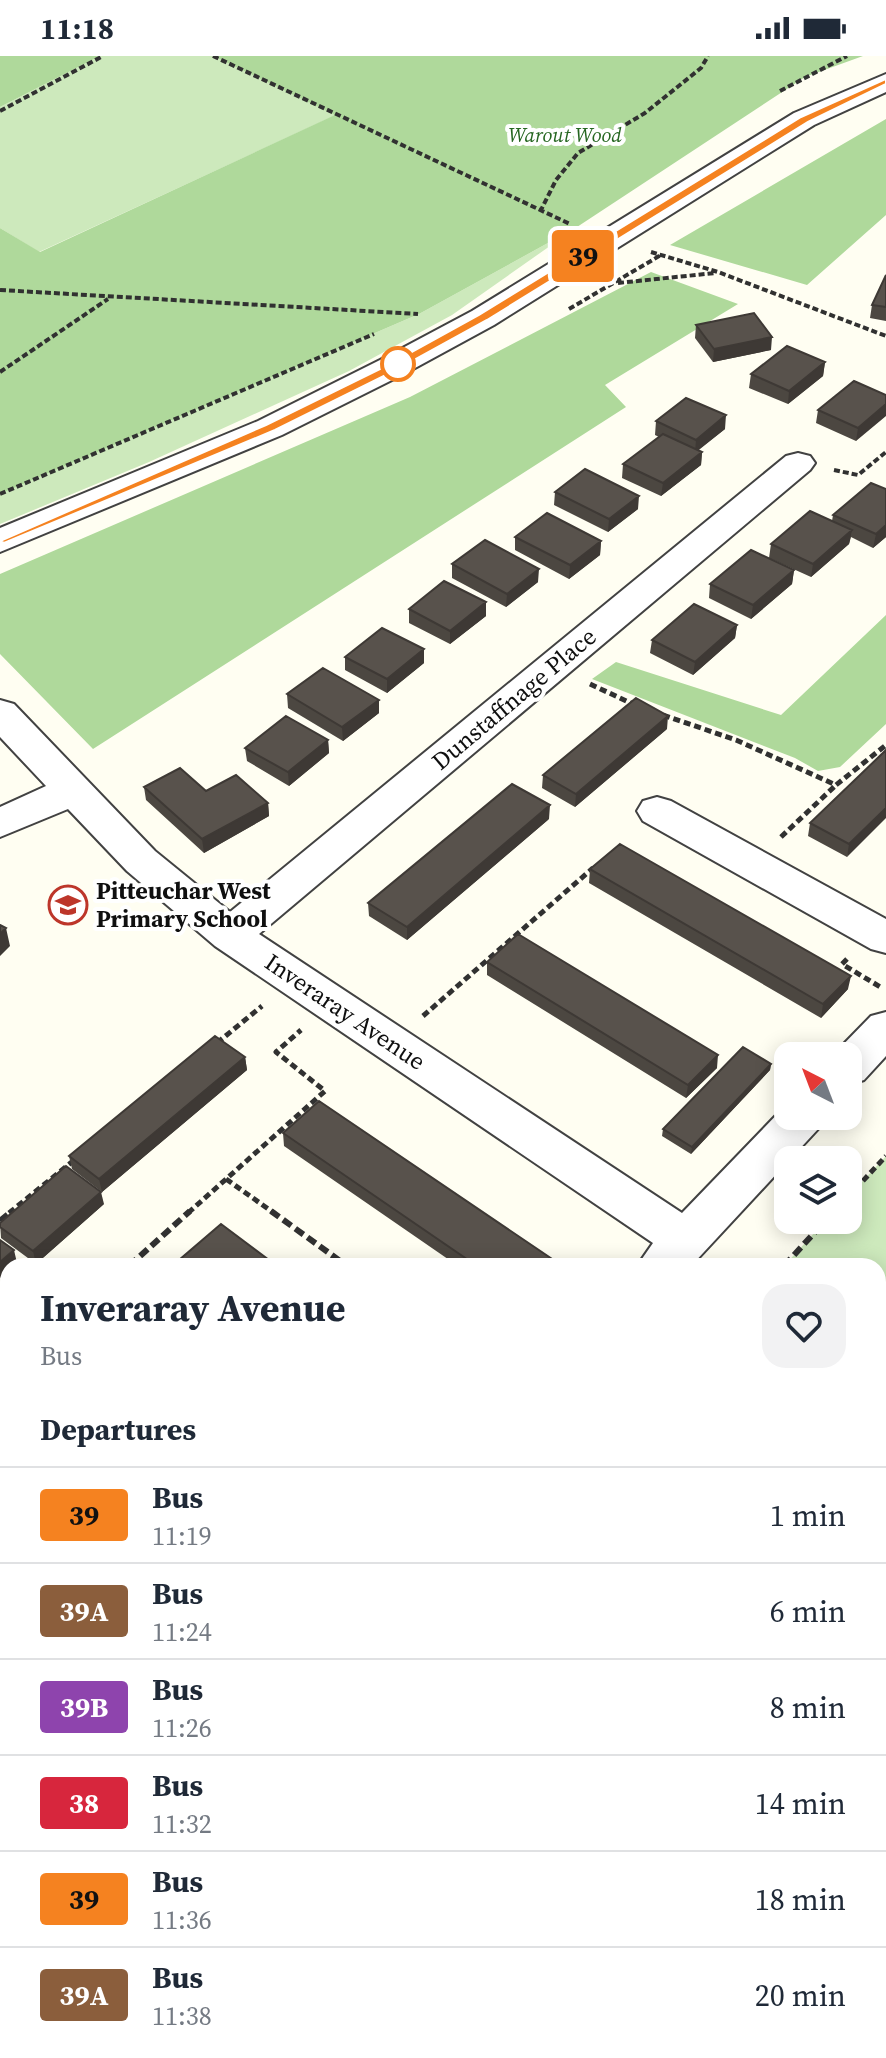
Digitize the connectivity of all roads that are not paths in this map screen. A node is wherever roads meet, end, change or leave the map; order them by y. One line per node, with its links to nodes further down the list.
1 (886, 82): 3 (street)
2 (798, 463): 8 (street, Dunstaffnage Place)
3 (0, 541)
4 (0, 713): 5 (street, Inveraray Avenue)
5 (73, 790): 7 (street); 8 (street, Inveraray Avenue)
6 (657, 811): 9 (street)
7 (0, 823)
8 (230, 935): 13 (street, Inveraray Avenue)
9 (886, 938)
10 (886, 1028): 11 (street)
11 (862, 1053)
12 (790, 1130): 13 (street, Inveraray Avenue)
13 (673, 1253)

